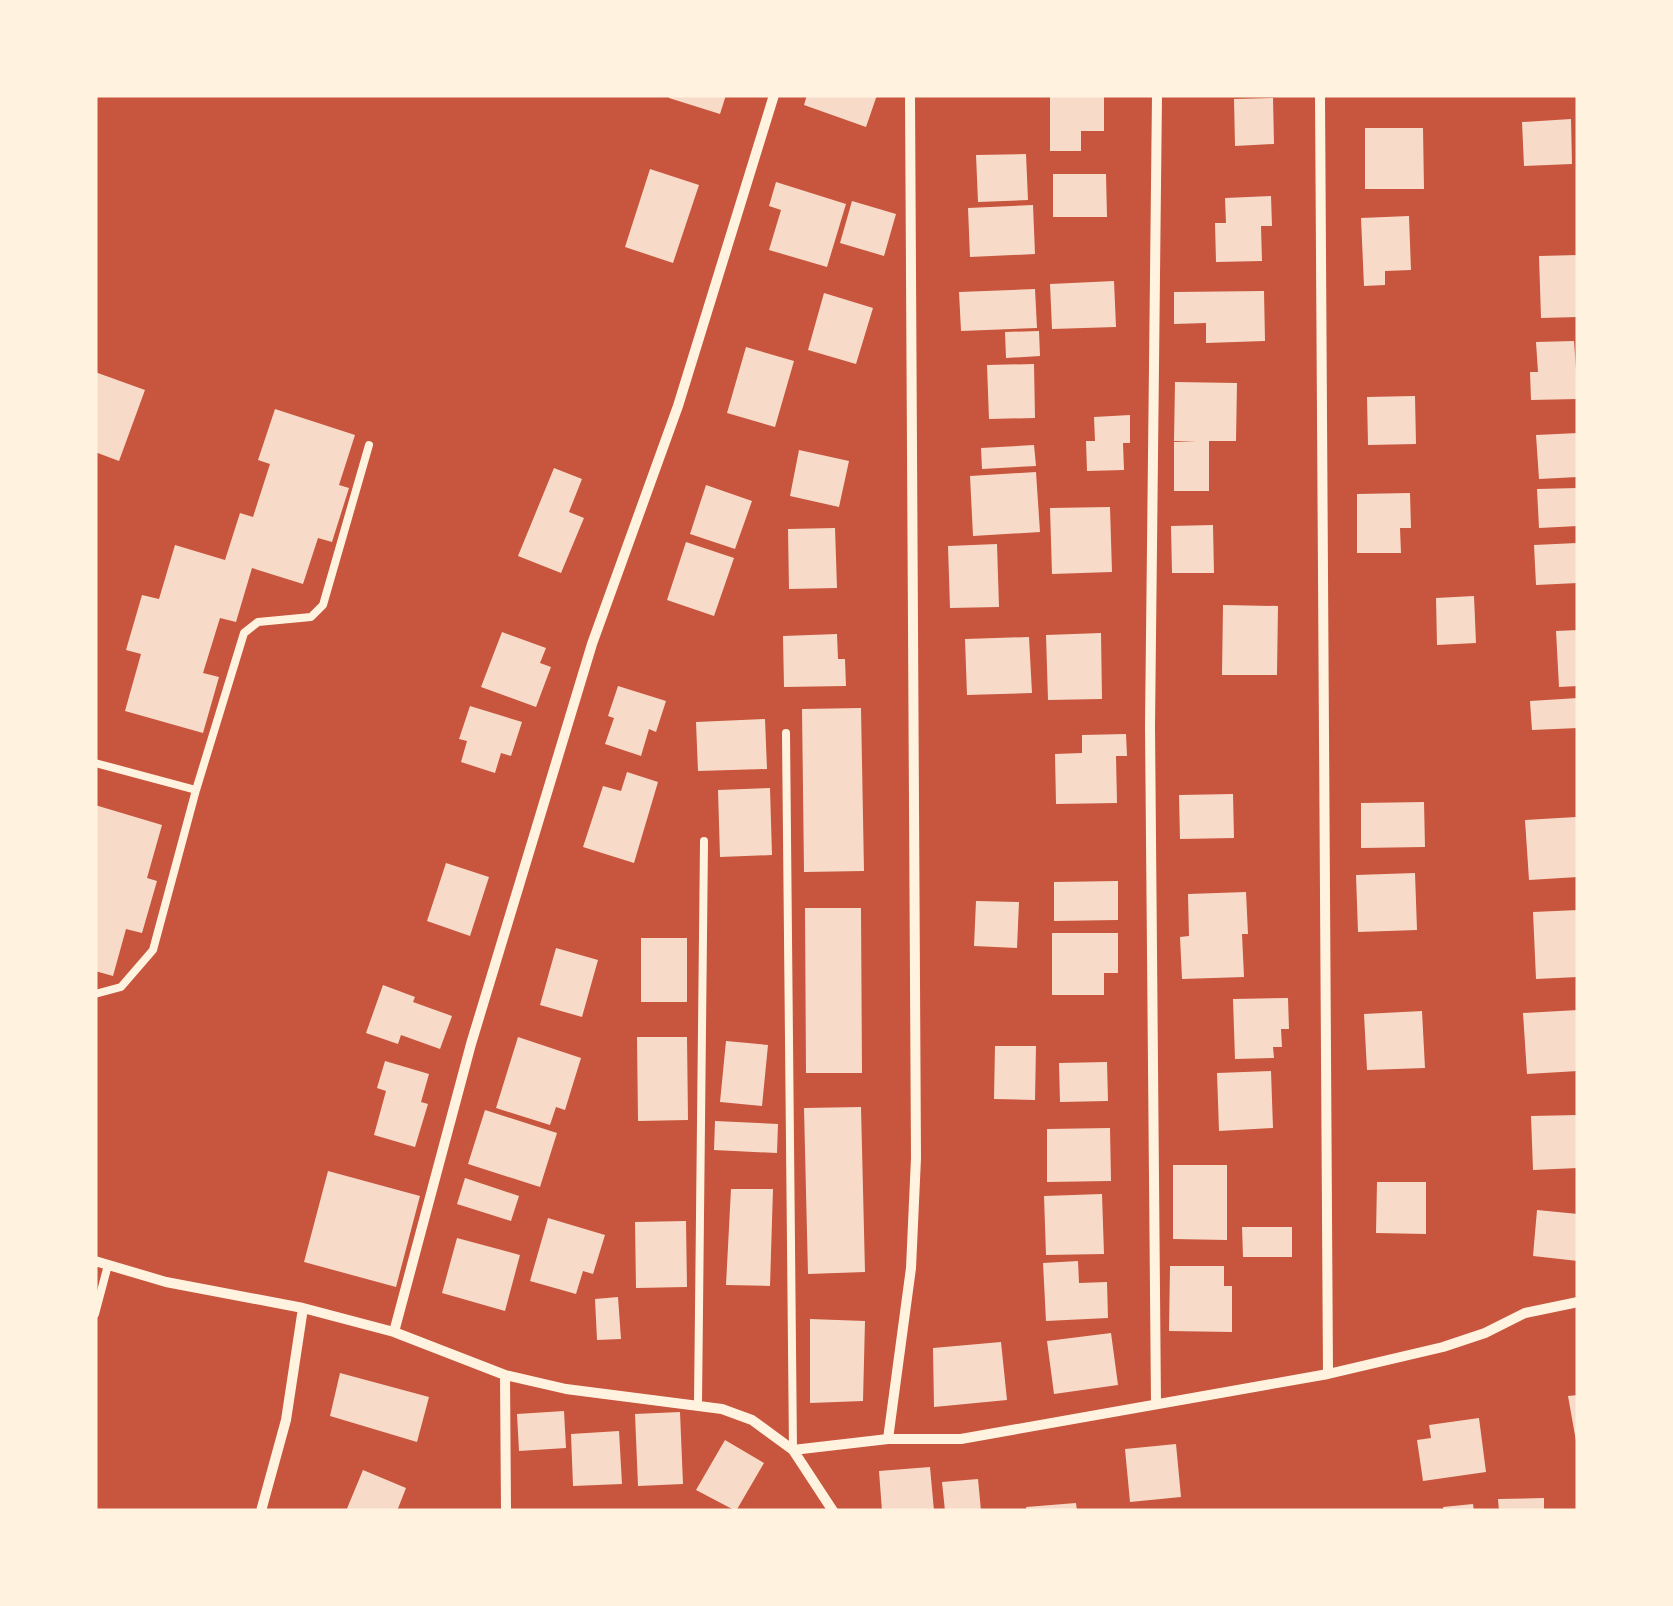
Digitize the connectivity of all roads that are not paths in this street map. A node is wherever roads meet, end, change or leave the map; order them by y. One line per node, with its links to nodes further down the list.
1 (774, 95): 16 (street)
2 (910, 95): 21 (street)
3 (1157, 95): 20 (street)
4 (1320, 95): 17 (street)
5 (369, 445): 8 (lane)
6 (786, 732): 22 (lane)
7 (95, 763): 8 (lane)
8 (196, 790): 10 (lane)
9 (704, 841): 19 (lane)
10 (95, 994)
11 (95, 1261): 12 (street)
12 (108, 1266): 14 (street); 15 (lane)
13 (1578, 1302): 17 (street)
14 (303, 1308): 16 (street); 23 (street)
15 (95, 1314)
16 (394, 1332): 18 (street)
17 (1328, 1374): 20 (street)
18 (504, 1375): 19 (street); 24 (street)
19 (698, 1404): 22 (street)
20 (1156, 1404): 21 (street)
21 (888, 1438): 22 (street)
22 (793, 1450): 25 (street)
23 (261, 1511)
24 (506, 1511)
25 (833, 1511)

